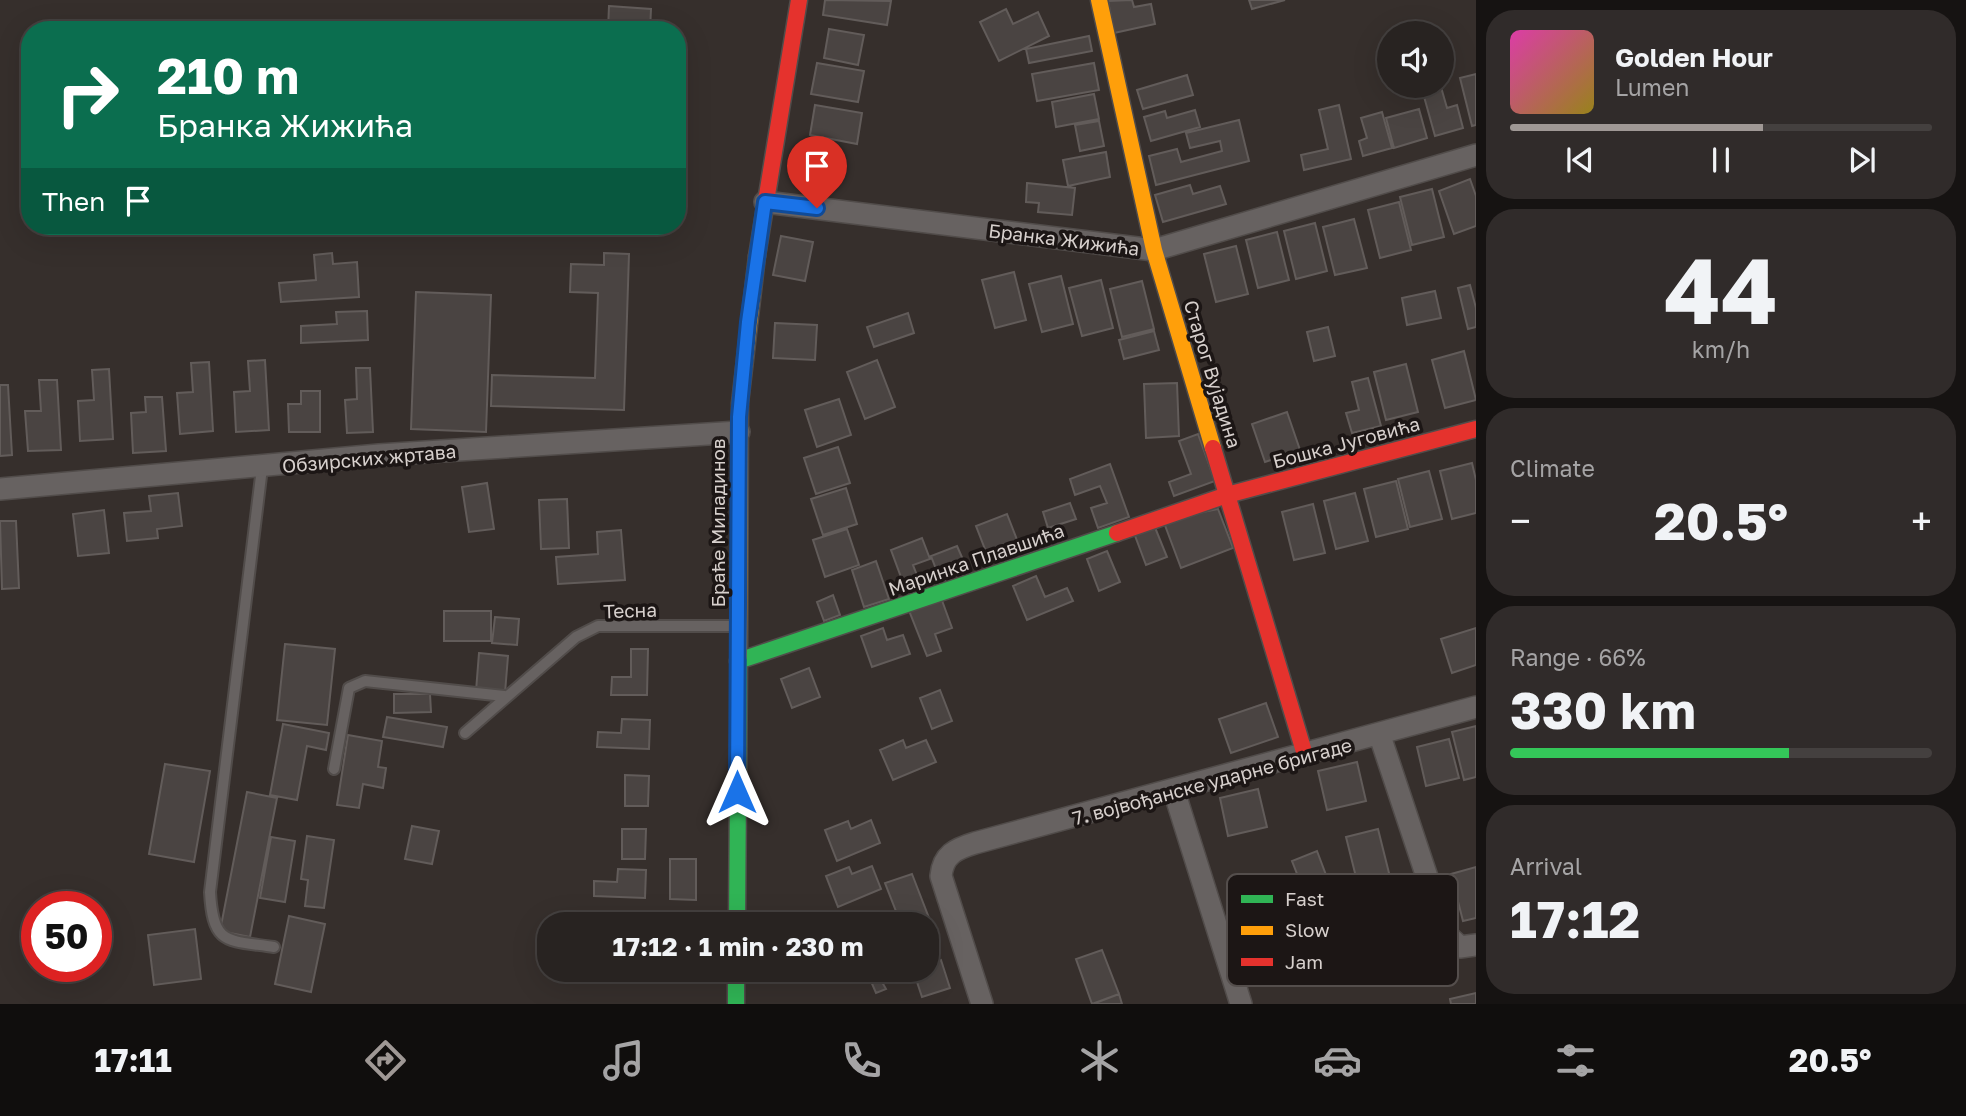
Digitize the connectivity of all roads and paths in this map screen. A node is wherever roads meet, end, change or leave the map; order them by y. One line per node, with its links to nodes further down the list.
1 (799, 0): 4 (street, Браће Миладинов)
2 (1099, 0): 5 (street, Старог Вујадина)
3 (1476, 155): 5 (street, Бранка Жижића)
4 (765, 202): 5 (street, Бранка Жижића); 7 (street, Браће Миладинов)
5 (1154, 250): 10 (street, Старог Вујадина)
6 (1476, 429): 10 (street, Бошка Југовића)
7 (739, 432): 8 (street, Обзирских жртава); 11 (street, Браће Миладинов)
8 (262, 468): 9 (street, Обзирских жртава); 24 (lane)
9 (0, 489)
10 (1227, 495): 12 (street, Маринка Плавшића); 17 (street, Старог Вујадина)
11 (738, 626): 12 (street, Браће Миладинов); 13 (lane, Тесна)
12 (737, 660): 21 (street, Браће Миладинов)
13 (504, 696): 15 (lane, Тесна); 18 (lane)
14 (1476, 708): 16 (street, 7. војвођанске ударне бригаде)
15 (465, 733)
16 (1380, 736): 17 (street, 7. војвођанске ударне бригаде); 20 (street)
17 (1305, 755): 19 (street, 7. војвођанске ударне бригаде)
18 (334, 769)
19 (1174, 791): 25 (street); 29 (street, 7. војвођанске ударне бригаде)
20 (1426, 874)
21 (737, 912)
22 (1458, 945): 23 (street)
23 (1476, 945)
24 (274, 947)
25 (1227, 959)
26 (736, 982): 28 (street)
27 (1235, 986): 30 (street)
28 (736, 1004)
29 (982, 1004)
30 (1241, 1004)

